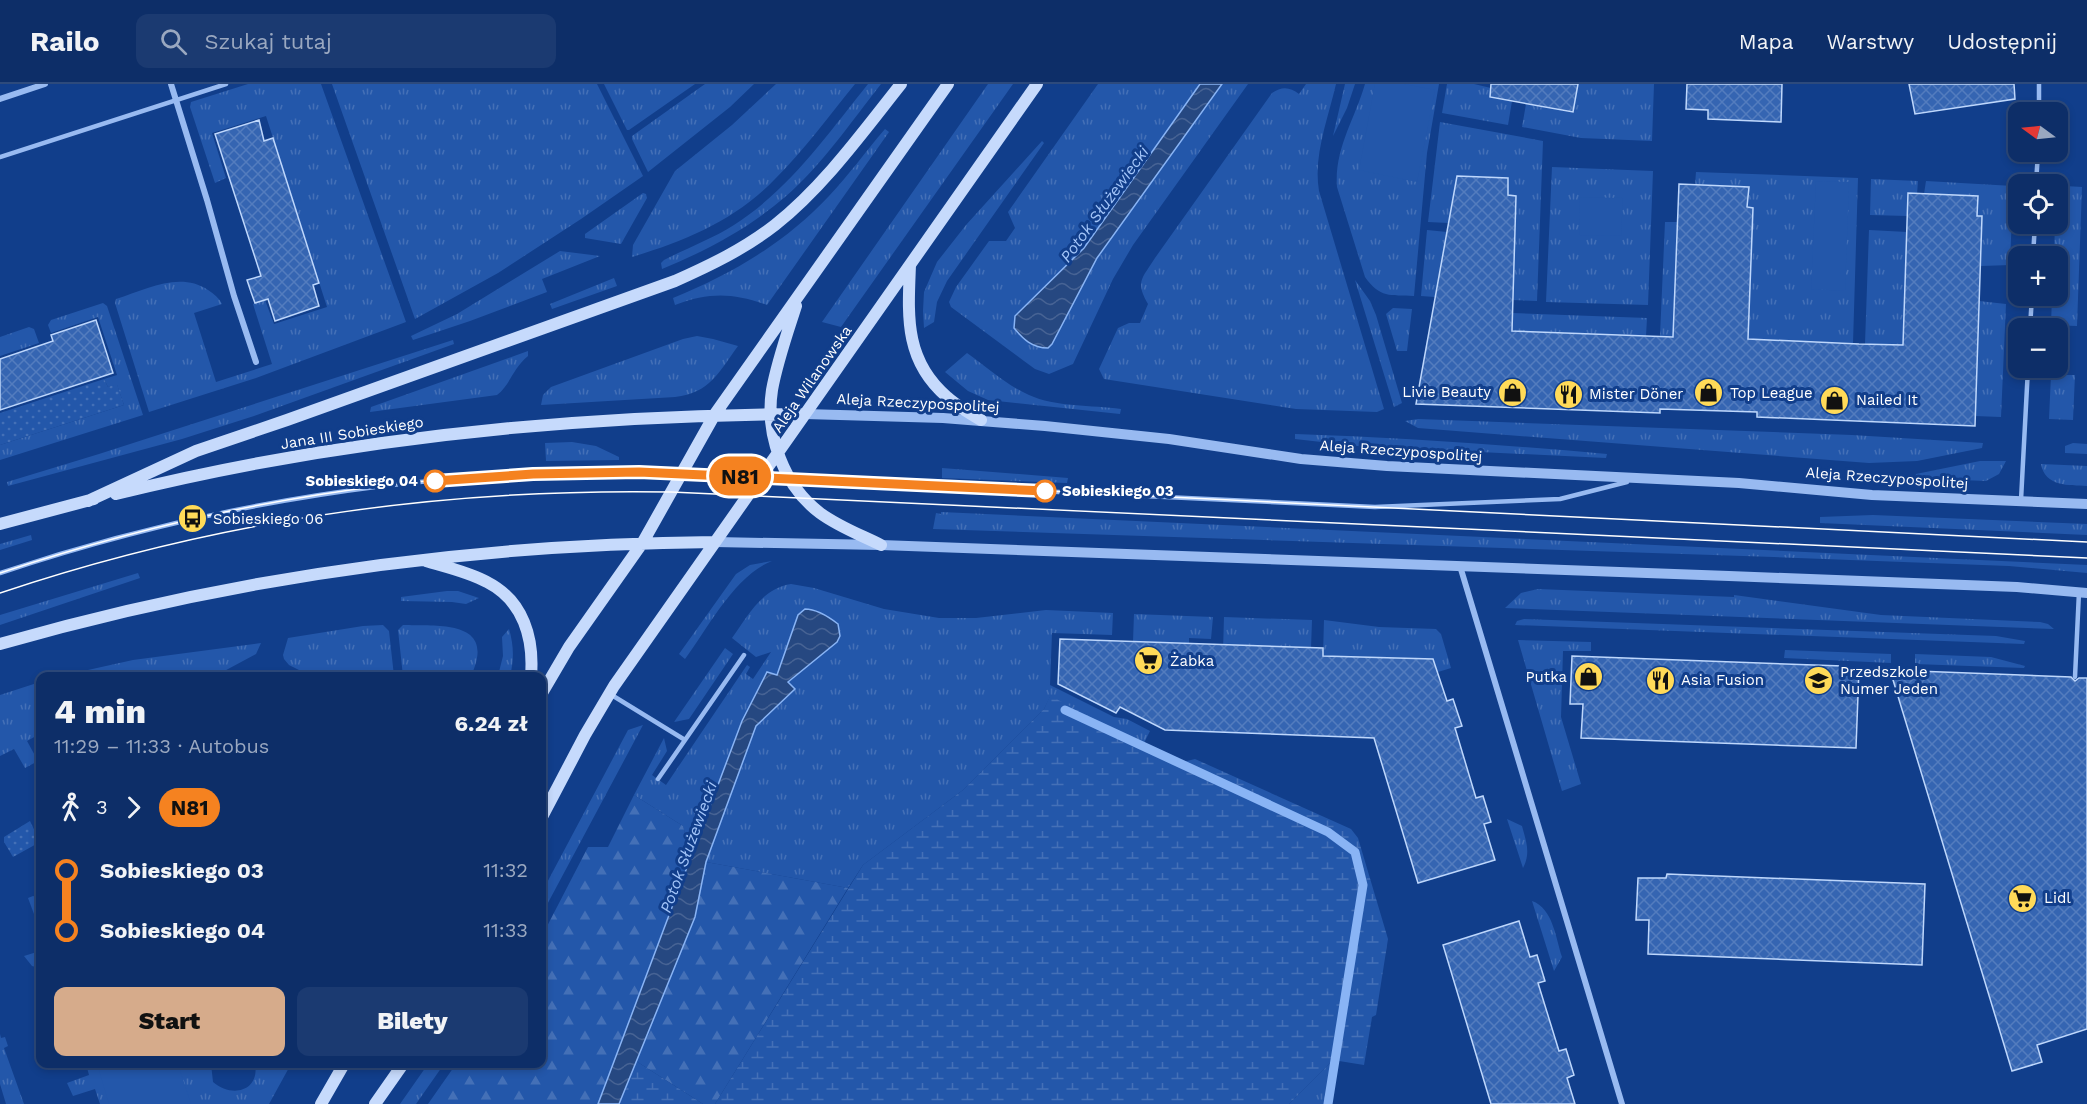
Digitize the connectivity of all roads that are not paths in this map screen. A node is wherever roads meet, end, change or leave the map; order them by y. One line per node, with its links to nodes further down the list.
1 (45, 84): 8 (street)
2 (171, 84): 9 (street)
3 (226, 84): 9 (lane)
4 (901, 84): 25 (main road)
5 (948, 84): 13 (main road)
6 (1037, 84): 12 (main road, Aleja Wilanowska)
7 (2039, 84): 10 (lane)
8 (0, 99)
9 (176, 100): 11 (lane); 14 (street)
10 (2039, 102)
11 (0, 157)
12 (910, 265): 18 (main road, Aleja Wilanowska); 19 (main road)
13 (799, 293): 16 (main road); 17 (main road)
14 (256, 362)
15 (2027, 378): 26 (lane)
16 (715, 414): 17 (main road, Aleja Rzeczypospolitej); 21 (main road); 25 (main road, Jana III Sobieskiego)
17 (771, 414): 18 (main road, Aleja Rzeczypospolitej); 20 (main road)
18 (805, 414): 19 (street, Aleja Rzeczypospolitej); 20 (main road, Aleja Wilanowska)
19 (981, 420): 24 (street, Aleja Rzeczypospolitej)
20 (778, 452): 22 (main road, Aleja Wilanowska); 23 (main road)
21 (681, 474): 22 (lane); 29 (main road); 34 (lane)
22 (761, 477): 23 (lane); 30 (main road, Aleja Wilanowska)
23 (789, 478): 24 (lane); 31 (main road)
24 (1639, 479): 26 (street, Aleja Rzeczypospolitej)
25 (88, 501): 28 (main road, Jana III Sobieskiego)
26 (2021, 502): 27 (street, Aleja Rzeczypospolitej)
27 (2087, 504)
28 (0, 524)
29 (643, 542): 30 (main road); 32 (main road); 40 (main road)
30 (715, 542): 31 (street); 41 (main road, Aleja Wilanowska)
31 (881, 545): 33 (street)
32 (422, 560): 36 (main road); 38 (main road)
33 (1460, 566): 35 (street); 49 (street)
34 (0, 573)
35 (2083, 592): 39 (lane)
36 (0, 644)
37 (744, 655): 42 (lane)
38 (531, 672)
39 (2075, 678)
40 (546, 686)
41 (609, 693): 42 (lane); 44 (main road, Aleja Wilanowska)
42 (685, 740): 43 (lane)
43 (658, 779)
44 (546, 810)
45 (342, 1068): 47 (main road)
46 (400, 1068): 48 (main road)
47 (321, 1104)
48 (375, 1104)
49 (1622, 1104)

